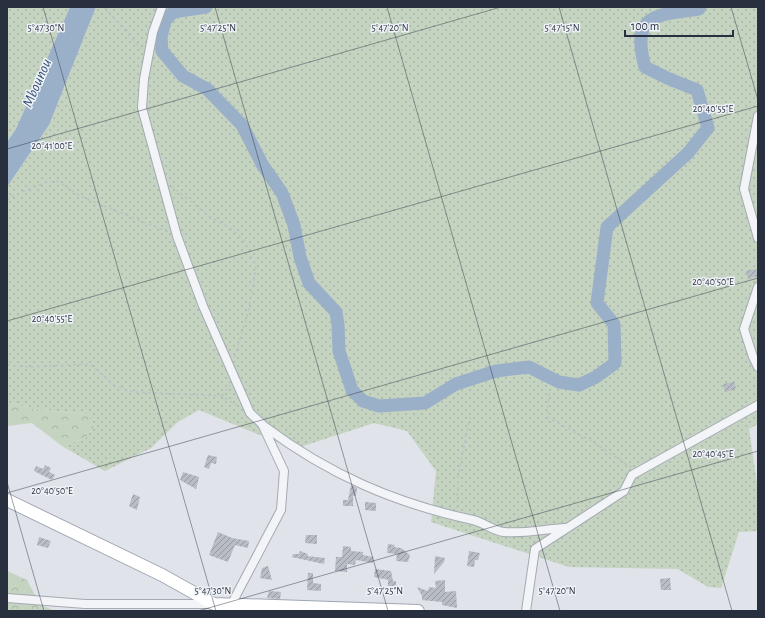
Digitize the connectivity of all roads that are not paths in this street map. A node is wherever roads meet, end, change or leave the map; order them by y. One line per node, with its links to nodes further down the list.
1 (162, 7): 7 (street)
2 (758, 116): 3 (street)
3 (758, 238)
4 (758, 287): 5 (street)
5 (758, 367)
6 (758, 405): 9 (street)
7 (262, 424): 9 (street); 12 (street)
8 (7, 500): 11 (main road)
9 (566, 528): 15 (street)
10 (7, 598): 11 (street)
11 (214, 604): 12 (main road)
12 (232, 605): 13 (main road)
13 (291, 609): 14 (main road)
14 (418, 611)
15 (526, 611)

